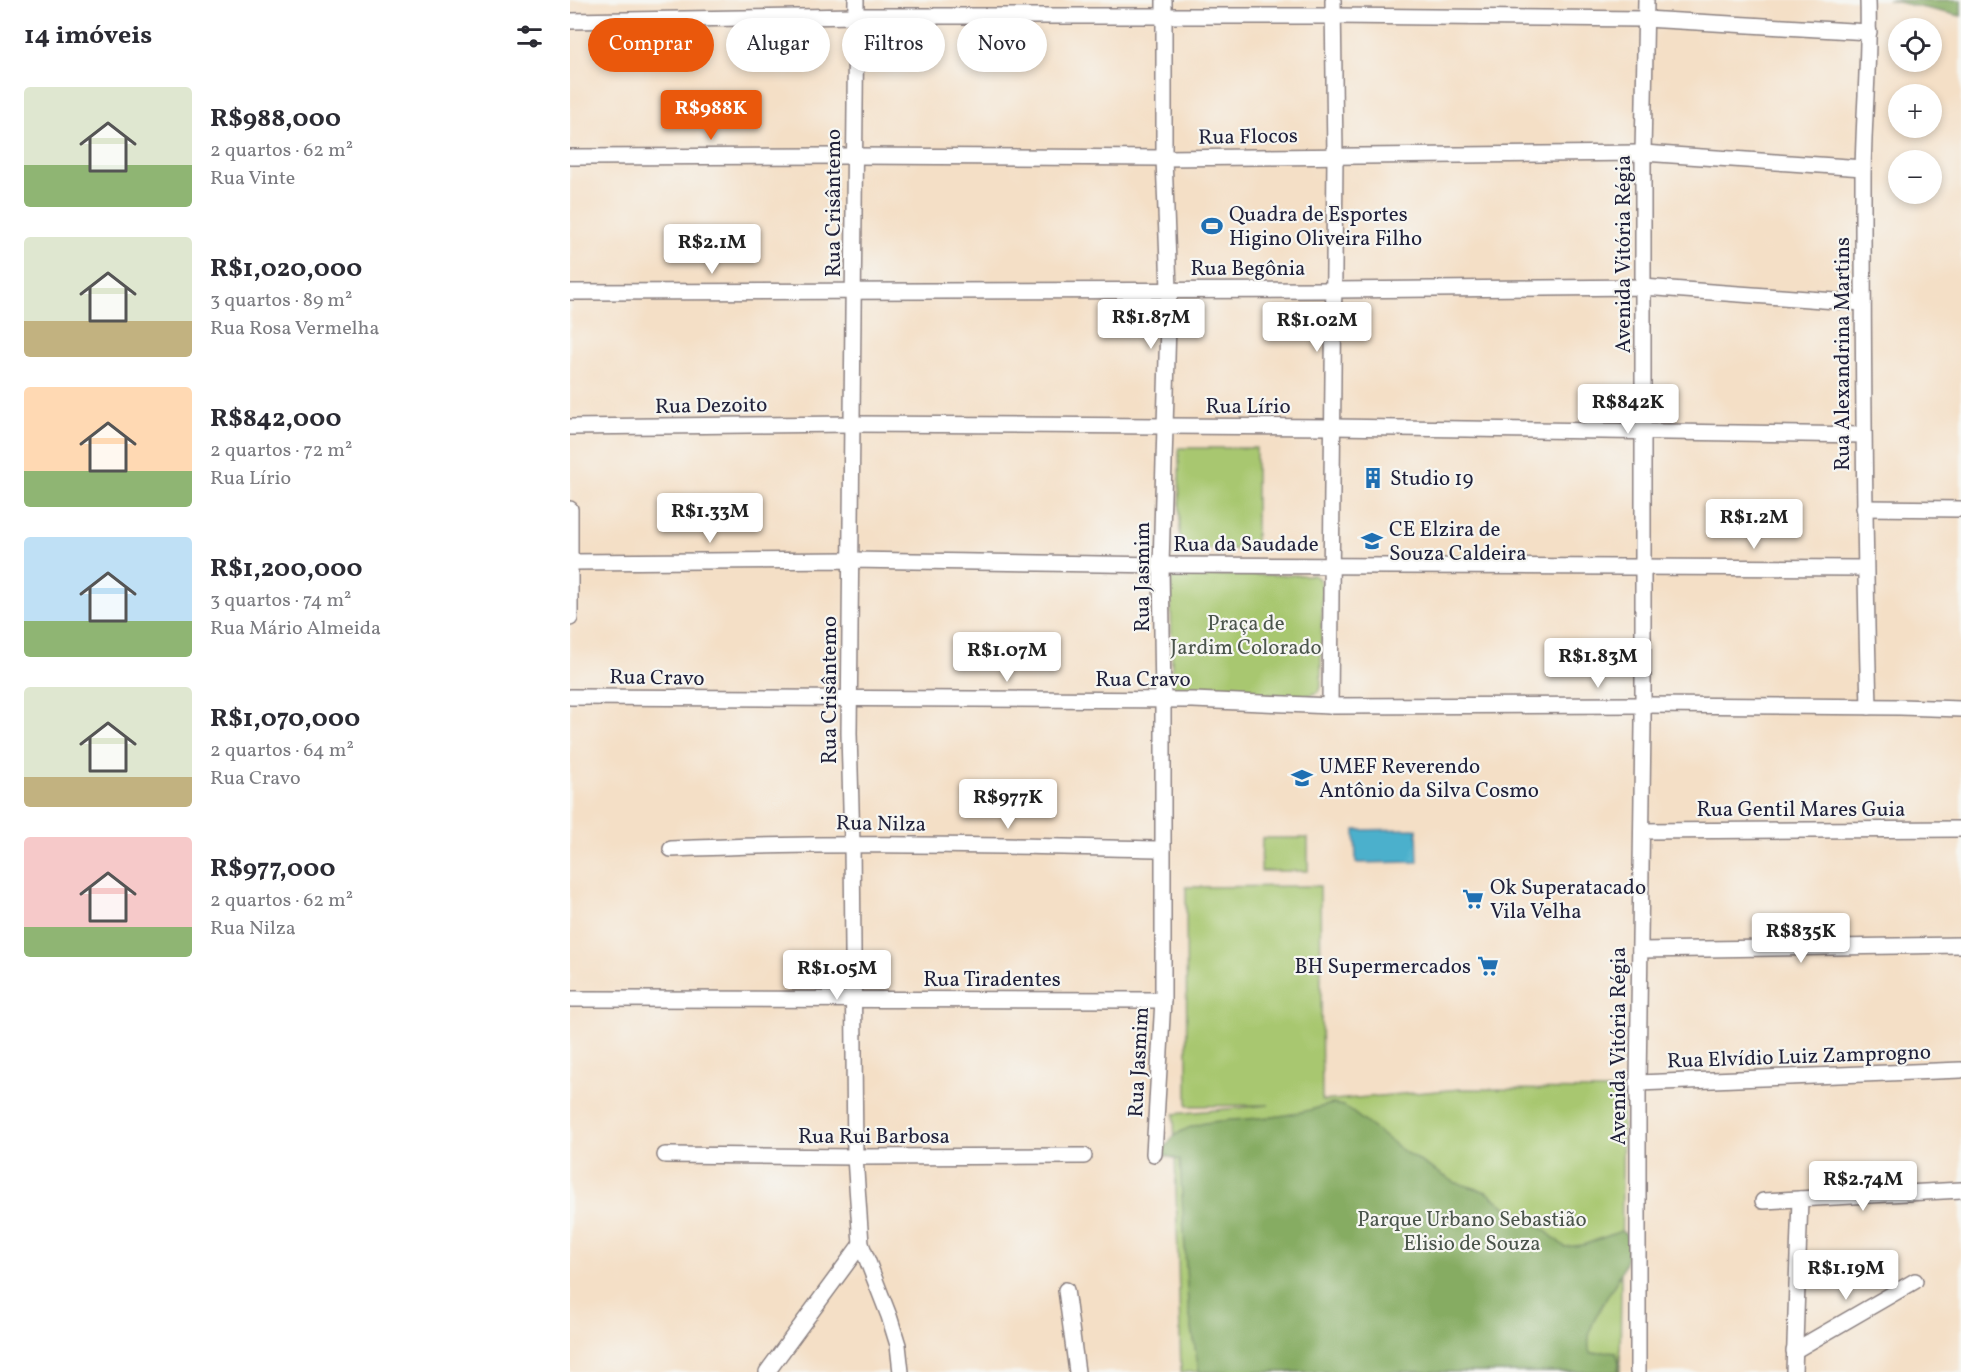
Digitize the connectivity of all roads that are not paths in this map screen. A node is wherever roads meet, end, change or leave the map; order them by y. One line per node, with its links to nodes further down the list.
1 (856, 0): 6 (street, Rua Crisântemo)
2 (1164, 0): 7 (street, Rua Jasmim)
3 (1333, 0): 8 (street)
4 (1646, 0): 9 (street, Avenida Vitória Régia)
5 (1868, 0): 11 (street, Rua Alexandrina Martins)
6 (856, 16): 7 (street); 10 (street); 13 (street, Rua Crisântemo)
7 (1163, 16): 8 (street); 16 (street, Rua Jasmim)
8 (1333, 16): 9 (street); 14 (street)
9 (1645, 20): 11 (street); 12 (street, Avenida Vitória Régia)
10 (570, 21)
11 (1869, 32): 17 (street, Rua Alexandrina Martins)
12 (1643, 153): 14 (street, Rua Flocos); 17 (street, Rua Flocos); 18 (street, Avenida Vitória Régia)
13 (854, 156): 15 (street, Rua Flocos); 16 (street, Rua Flocos); 21 (street, Rua Crisântemo)
14 (1335, 156): 16 (street, Rua Flocos); 20 (street)
15 (570, 158)
16 (1164, 158): 19 (street, Rua Jasmim)
17 (1863, 168): 23 (street, Rua Alexandrina Martins)
18 (1643, 287): 20 (street, Rua Begônia); 23 (street, Rua Begônia); 28 (street, Avenida Vitória Régia)
19 (1169, 289): 20 (street, Rua Begônia); 21 (street, Rua Begônia); 26 (street, Rua Jasmim)
20 (1334, 290): 27 (street)
21 (853, 291): 22 (street, Rua Begônia); 24 (street, Rua Crisântemo)
22 (570, 292)
23 (1863, 303): 29 (street, Rua Alexandrina Martins)
24 (852, 424): 25 (street, Rua Dezoito); 26 (street, Rua Lírio); 33 (street, Rua Crisântemo)
25 (570, 427)
26 (1166, 427): 27 (street, Rua Lírio); 35 (street, Rua Jasmim)
27 (1332, 427): 28 (street, Rua Lírio); 36 (street)
28 (1645, 432): 29 (street, Rua Lírio); 37 (street, Avenida Vitória Régia)
29 (1863, 435): 30 (street, Rua Alexandrina Martins)
30 (1864, 508): 32 (street); 38 (street, Rua Alexandrina Martins)
31 (570, 509): 34 (street)
32 (1961, 509)
33 (850, 560): 34 (street, Rua da Saudade); 35 (street, Rua da Saudade); 41 (street, Rua Crisântemo)
34 (570, 562): 39 (street)
35 (1161, 565): 36 (street, Rua da Saudade); 42 (street, Rua Jasmim)
36 (1330, 565): 37 (street, Rua da Saudade); 44 (street)
37 (1642, 566): 38 (street, Rua da Saudade); 43 (street, Avenida Vitória Régia)
38 (1865, 568): 45 (street, Rua Alexandrina Martins)
39 (570, 618)
40 (570, 697): 41 (street, Rua Cravo)
41 (850, 698): 42 (street, Rua Cravo); 49 (street, Rua Crisântemo)
42 (1163, 700): 44 (street, Rua Cravo); 51 (street, Rua Jasmim)
43 (1643, 705): 44 (street, Rua Cravo); 45 (street, Rua Cravo); 48 (street, Avenida Vitória Régia)
44 (1330, 706)
45 (1869, 707): 46 (street, Rua Cravo)
46 (1961, 709)
47 (1961, 829): 48 (street, Rua Gentil Mares Guia)
48 (1642, 831): 53 (street, Avenida Vitória Régia)
49 (852, 844): 50 (street, Rua Nilza); 51 (street, Rua Nilza); 55 (street, Rua Crisântemo)
50 (671, 849)
51 (1163, 849): 56 (street, Rua Jasmim)
52 (1961, 945): 53 (street)
53 (1640, 950): 58 (street, Avenida Vitória Régia)
54 (570, 999): 55 (street, Rua Tiradentes)
55 (853, 1000): 56 (street, Rua Tiradentes); 62 (street, Rua Crisântemo)
56 (1163, 1000): 59 (street, Rua Jasmim)
57 (1961, 1070): 58 (street, Rua Elvídio Luiz Zamprogno)
58 (1638, 1083): 73 (street, Avenida Vitória Régia)
59 (1154, 1154)
60 (664, 1155): 62 (street, Rua Rui Barbosa)
61 (1084, 1156): 62 (street, Rua Rui Barbosa)
62 (855, 1157): 66 (street, Rua Crisântemo)
63 (1961, 1190): 64 (street)
64 (1800, 1199): 65 (street); 69 (street)
65 (1763, 1201)
66 (861, 1244): 70 (street); 71 (street, Rua Crisântemo)
67 (1915, 1281): 69 (street)
68 (1066, 1290): 72 (street)
69 (1794, 1351): 74 (street)
70 (767, 1372)
71 (901, 1372)
72 (1077, 1372)
73 (1638, 1372)
74 (1794, 1372)

